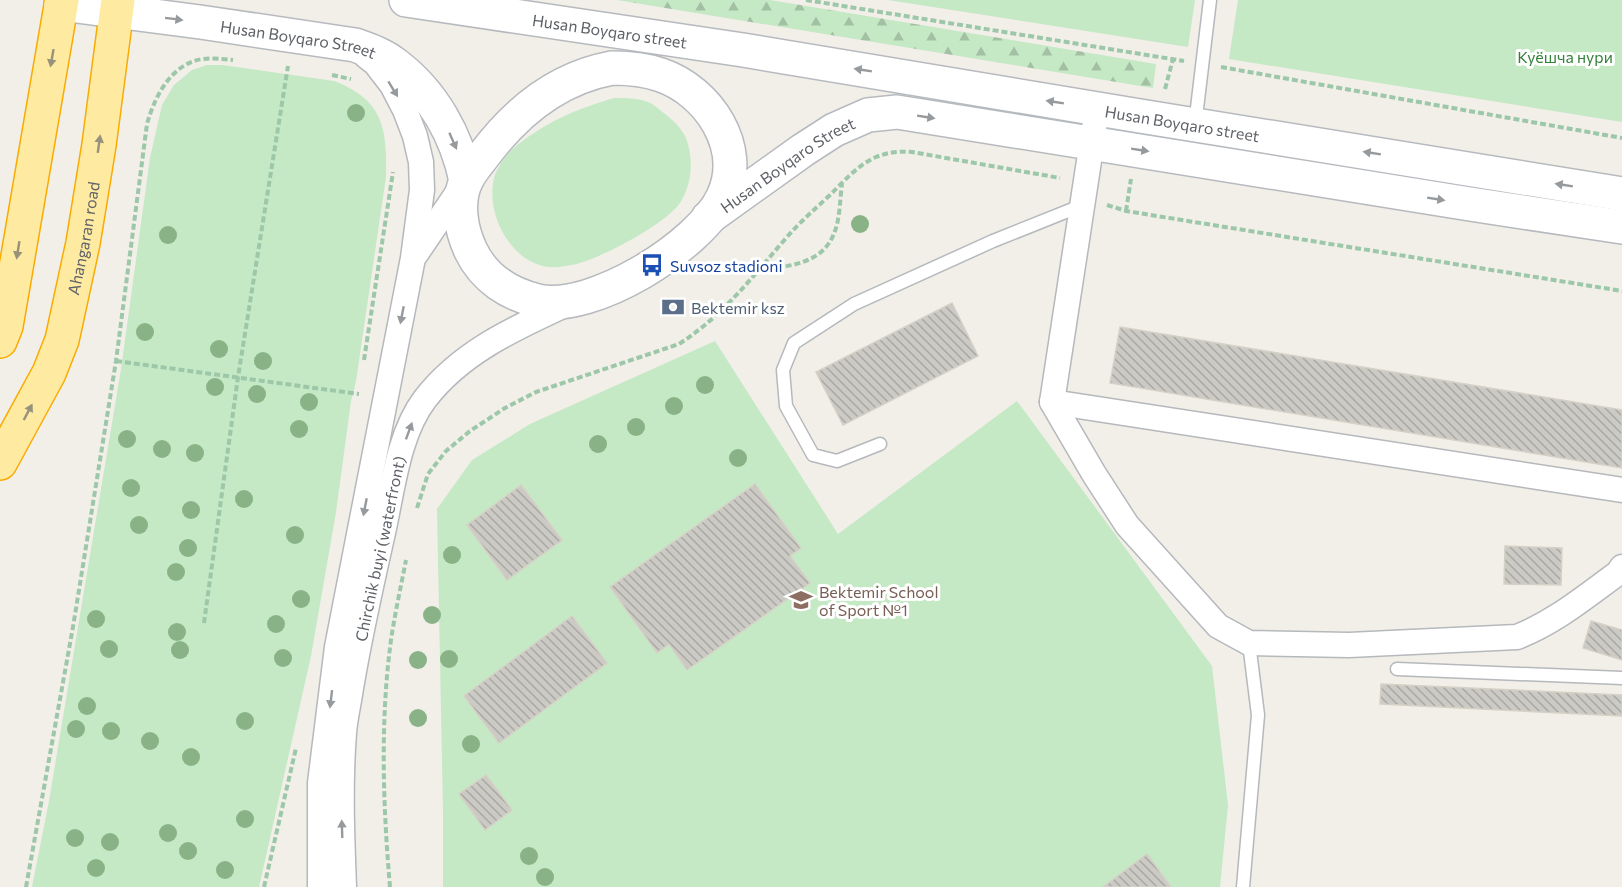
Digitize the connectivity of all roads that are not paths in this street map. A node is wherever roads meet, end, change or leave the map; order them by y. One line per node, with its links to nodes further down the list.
1 (406, 0): 5 (main road, Husan Boyqaro Street)
2 (1210, 0): 10 (lane)
3 (61, 2): 4 (main road, Husan Boyqaro Street); 19 (highway, one-way to 19)
4 (117, 6): 6 (main road, Husan Boyqaro Street, one-way to 6); 22 (highway, Ahangaran road, one-way to 4)
5 (475, 11): 7 (main road, Husan Boyqaro street); 8 (main road, Husan Boyqaro Street)
6 (355, 45): 12 (main road, Husan Boyqaro Street, one-way to 12); 17 (street, Chirchik buyi (waterfront), one-way to 17)
7 (743, 50): 8 (main road, Husan Boyqaro street); 9 (main road, Husan Boyqaro street, one-way to 7)
8 (632, 68): 12 (main road, Husan Boyqaro Street); 15 (main road, Husan Boyqaro Street)
9 (1097, 109): 10 (main road, Husan Boyqaro street); 11 (street)
10 (1192, 142): 11 (main road, Husan Boyqaro street, one-way to 10); 13 (main road, Husan Boyqaro street, one-way to 10); 16 (main road, Husan Boyqaro street, one-way to 16)
11 (1092, 143): 14 (street); 15 (main road, Husan Boyqaro Street, one-way to 11)
12 (466, 181): 17 (street, Chirchik buyi (waterfront)); 18 (main road, Husan Boyqaro Street)
13 (1622, 194)
14 (1084, 196): 20 (street); 21 (lane)
15 (708, 218): 18 (main road, Husan Boyqaro Street)
16 (1622, 227)
17 (413, 258): 28 (street, Chirchik buyi (waterfront), one-way to 28)
18 (576, 299): 29 (street, Chirchik buyi (waterfront), one-way to 18)
19 (0, 341)
20 (1052, 402): 23 (street); 25 (street)
21 (880, 444)
22 (0, 463)
23 (1622, 490)
24 (1620, 572): 25 (street)
25 (1249, 643): 30 (lane)
26 (1397, 669): 27 (lane)
27 (1622, 678)
28 (320, 887)
29 (344, 887)
30 (1243, 887)

